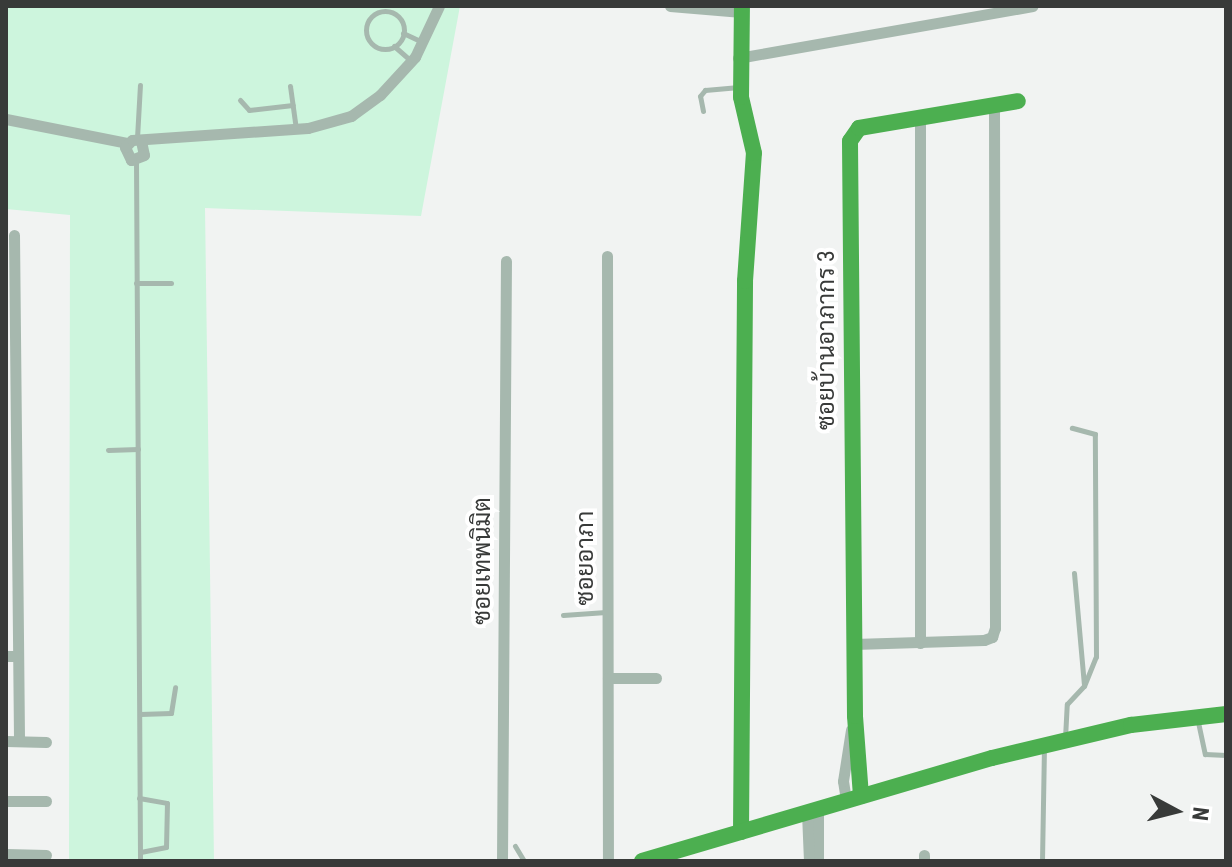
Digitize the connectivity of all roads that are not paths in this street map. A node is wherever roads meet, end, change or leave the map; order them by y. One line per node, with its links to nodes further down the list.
1 (439, 6): 6 (street)
2 (670, 6): 4 (street)
3 (1032, 6): 8 (street)
4 (742, 9): 8 (street)
5 (403, 33): 6 (lane); 7 (lane); 7 (lane)
6 (423, 43): 9 (street)
7 (394, 46): 9 (lane)
8 (738, 58): 12 (street)
9 (411, 61): 20 (street)
10 (140, 85): 21 (lane)
11 (290, 86): 15 (lane)
12 (740, 87): 17 (lane); 57 (street)
13 (240, 100): 15 (lane)
14 (1018, 101): 16 (street, ซอยบ้านอาภากร 3)
15 (293, 105): 20 (lane)
16 (994, 106): 19 (street, ซอยบ้านอาภากร 3); 36 (street)
17 (703, 111)
18 (6, 119): 21 (street)
19 (920, 119): 36 (street); 37 (street, ซอยบ้านอาภากร 3)
20 (296, 130): 21 (street)
21 (135, 141): 22 (street); 22 (street)
22 (136, 161): 26 (lane)
23 (14, 235): 31 (street)
24 (607, 256): 34 (street, ซอยอาภา)
25 (506, 261): 63 (street, ซอยเทพนิมิต)
26 (136, 283): 27 (lane); 29 (lane)
27 (171, 283)
28 (1072, 428): 41 (lane)
29 (138, 449): 30 (lane); 43 (lane)
30 (108, 450)
31 (12, 507): 33 (street)
32 (1074, 573): 41 (lane)
33 (12, 580): 38 (street)
34 (608, 612): 35 (lane); 39 (street, ซอยอาภา)
35 (563, 615)
36 (920, 643): 37 (street)
37 (854, 644): 53 (street, ซอยบ้านอาภากร 3)
38 (12, 656): 46 (street)
39 (608, 678): 40 (street); 65 (street, ซอยอาภา)
40 (656, 678)
41 (1084, 686): 47 (lane)
42 (175, 687): 43 (lane)
43 (140, 714): 52 (lane)
44 (1226, 714): 45 (street)
45 (1197, 718): 47 (street); 51 (lane)
46 (19, 740): 48 (street); 49 (street)
47 (1065, 740): 50 (street)
48 (6, 741)
49 (46, 742)
50 (1044, 745): 53 (street); 69 (lane)
51 (1226, 755)
52 (139, 798): 59 (lane); 59 (lane)
53 (854, 798): 56 (street)
54 (6, 801): 55 (street)
55 (46, 801)
56 (812, 811): 57 (street); 67 (street); 68 (street)
57 (741, 832): 66 (street)
58 (515, 846): 64 (lane)
59 (140, 852): 62 (lane)
60 (6, 854): 61 (street)
61 (46, 855)
62 (140, 861)
63 (502, 861)
64 (524, 861)
65 (608, 861)
66 (642, 861)
67 (809, 861)
68 (818, 861)
69 (1042, 861)

